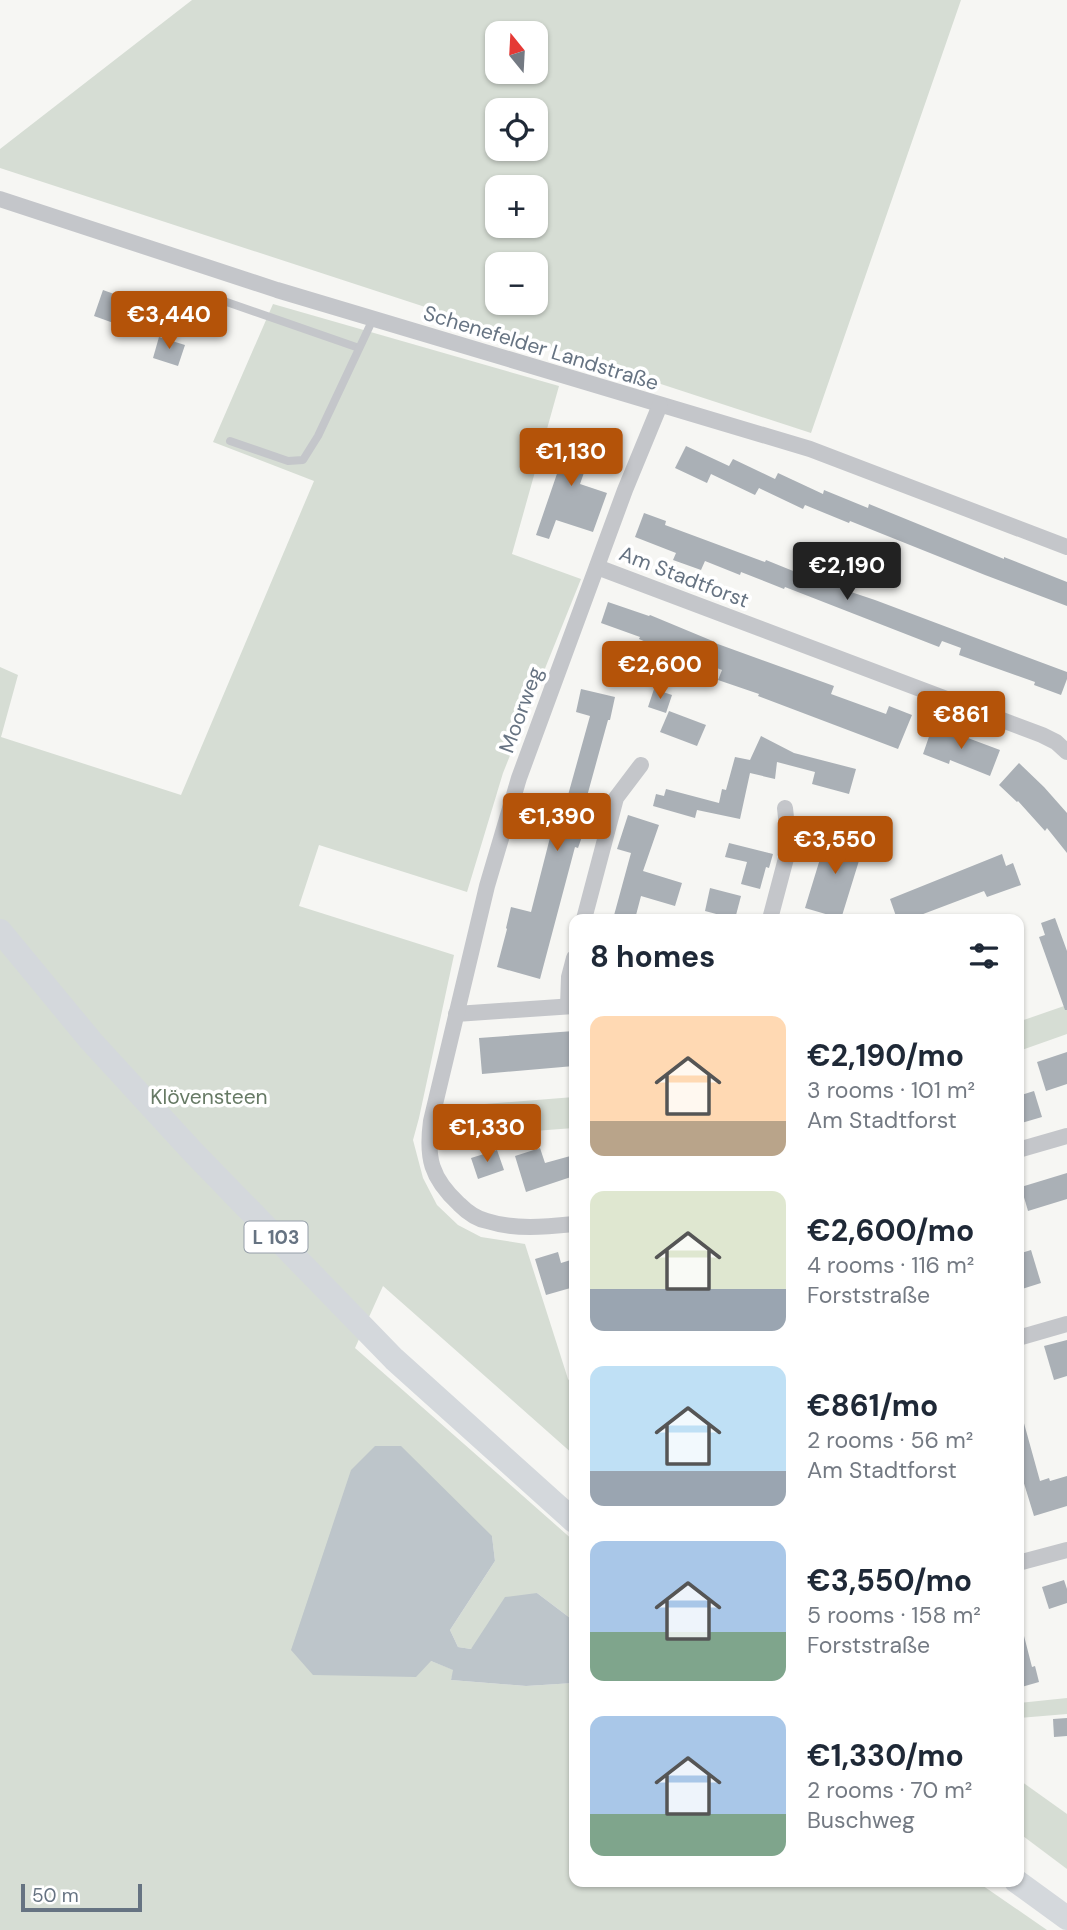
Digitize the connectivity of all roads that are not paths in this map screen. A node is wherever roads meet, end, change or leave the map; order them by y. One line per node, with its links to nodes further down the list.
1 (0, 199): 3 (street, Schenefelder Landstraße)
2 (218, 299): 4 (lane)
3 (373, 319): 4 (lane); 5 (street, Schenefelder Landstraße)
4 (359, 348): 6 (lane)
5 (660, 405): 7 (street, Schenefelder Landstraße); 8 (street, Moorweg)
6 (230, 441)
7 (1067, 547)
8 (597, 567): 9 (street, Am Stadtforst); 16 (street, Moorweg)
9 (1067, 752)
10 (641, 765): 12 (street)
11 (785, 808): 13 (street)
12 (585, 914)
13 (771, 914)
14 (0, 931): 22 (main road, L 103)
15 (569, 1006): 16 (street)
16 (456, 1014): 19 (street, Moorweg)
17 (1067, 1136): 18 (street)
18 (1024, 1148)
19 (569, 1224)
20 (1067, 1324): 21 (street)
21 (1024, 1336)
22 (569, 1516)
23 (1067, 1549): 24 (street)
24 (1024, 1561)
25 (1024, 1887): 26 (main road)
26 (1067, 1918)

